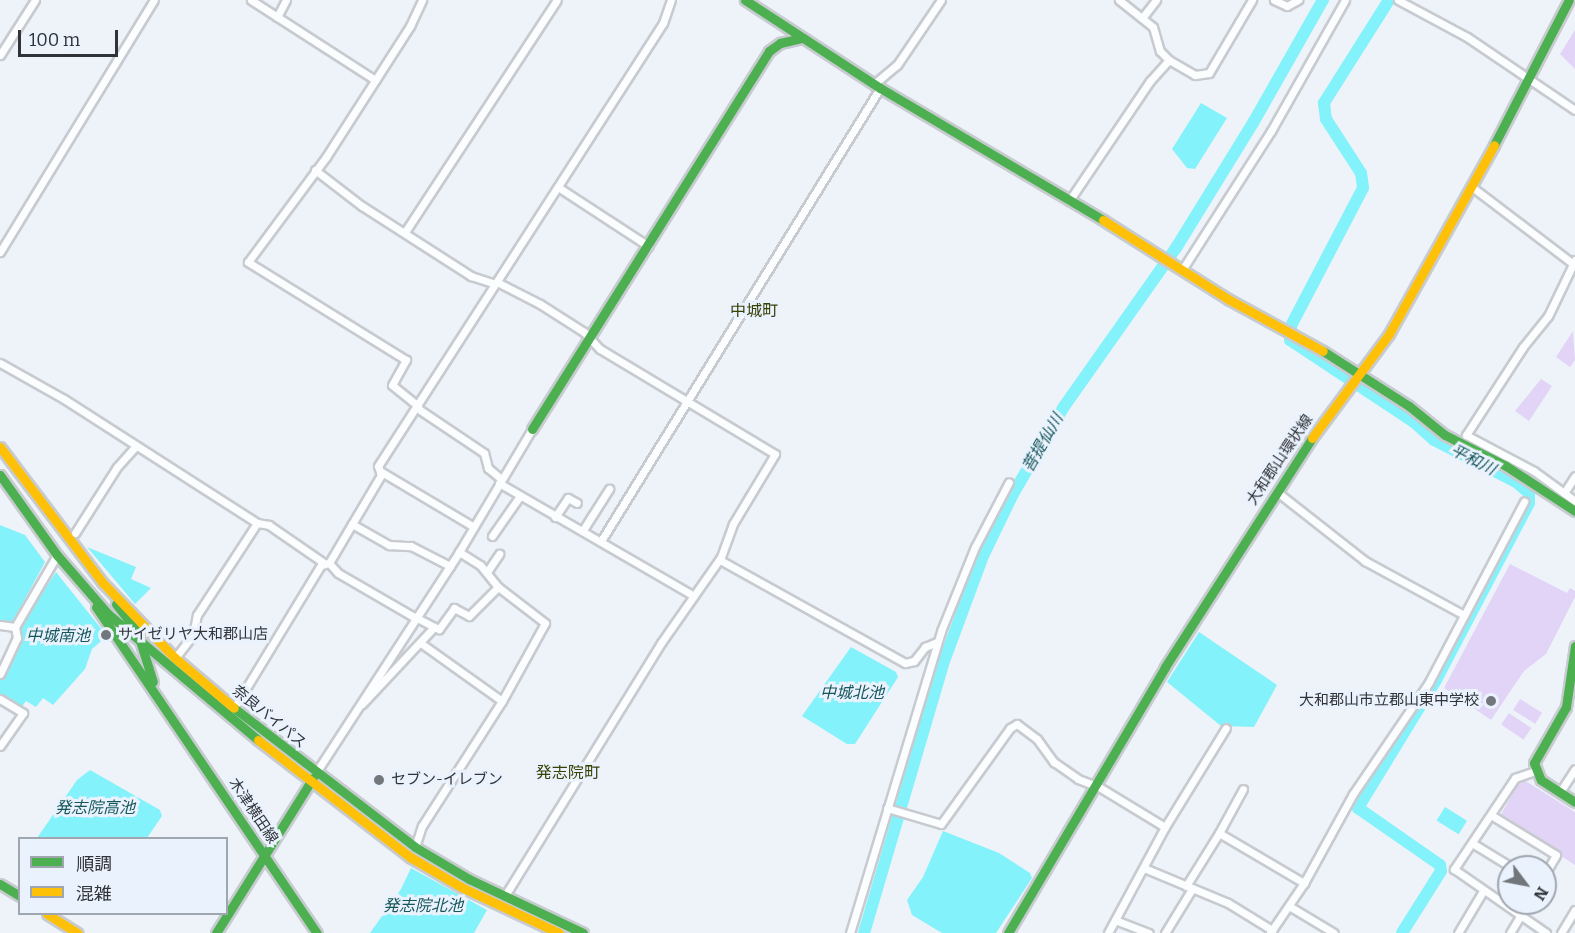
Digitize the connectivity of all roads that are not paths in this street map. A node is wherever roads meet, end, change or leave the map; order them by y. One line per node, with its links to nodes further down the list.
1 (35, 0): 21 (street)
2 (154, 0): 33 (street)
3 (251, 0): 18 (street)
4 (286, 0): 18 (street)
5 (422, 0): 24 (street)
6 (557, 0): 31 (street)
7 (671, 0): 28 (street)
8 (745, 0): 20 (main road)
9 (941, 0): 25 (street)
10 (1119, 0): 19 (street)
11 (1156, 0): 19 (street)
12 (1252, 0): 22 (street)
13 (1274, 0): 14 (street)
14 (1298, 0)
15 (1345, 0): 35 (street)
16 (1398, 0): 23 (street)
17 (1569, 0): 23 (main road, 大和郡山環状線)
18 (277, 17): 24 (street)
19 (1142, 18): 22 (street)
20 (802, 38): 25 (main road); 32 (main road)
21 (0, 56)
22 (1169, 60): 30 (street)
23 (1528, 76): 26 (street); 29 (main road, 大和郡山環状線)
24 (375, 80): 27 (street)
25 (877, 86): 30 (main road); 40 (street)
26 (1575, 110)
27 (315, 170): 31 (street); 41 (street)
28 (558, 187): 32 (street); 36 (street)
29 (1472, 187): 34 (street); 39 (main road, 大和郡山環状線)
30 (1068, 201): 35 (main road)
31 (405, 232): 36 (street)
32 (648, 246): 37 (main road)
33 (0, 252)
34 (1574, 261): 53 (street)
35 (1181, 269): 39 (main road)
36 (496, 283): 37 (street); 41 (street)
37 (591, 339): 40 (street); 42 (main road)
38 (0, 363): 43 (street)
39 (1356, 381): 51 (main road, 大和郡山環状線); 53 (main road)
40 (685, 399): 65 (street); 69 (street)
41 (417, 407): 45 (street); 48 (street)
42 (532, 429): 48 (street)
43 (136, 446): 59 (street); 63 (street)
44 (0, 447): 74 (main road, 奈良バイパス)
45 (380, 471): 60 (street); 61 (street)
46 (0, 475): 68 (main road, 奈良バイパス)
47 (1575, 476): 53 (street)
48 (500, 481): 52 (street); 61 (street)
49 (1009, 482): 84 (street)
50 (609, 489): 62 (street)
51 (1277, 492): 79 (street); 102 (main road, 大和郡山環状線)
52 (520, 496): 58 (street); 64 (street)
53 (1560, 496): 54 (street); 57 (main road)
54 (1575, 501)
55 (1524, 502): 79 (street)
56 (577, 503): 58 (street)
57 (1575, 511)
58 (555, 517): 62 (street)
59 (257, 523): 70 (street); 88 (street)
60 (352, 524): 70 (street); 71 (street)
61 (474, 528): 66 (street)
62 (583, 530): 65 (street)
63 (75, 533)
64 (492, 537)
65 (600, 541): 78 (street)
66 (459, 552): 71 (street); 73 (street)
67 (499, 554): 73 (street)
68 (57, 555): 76 (street); 77 (main road, 奈良バイパス)
69 (720, 560): 78 (street); 84 (street)
70 (327, 563): 80 (street); 95 (street)
71 (450, 566): 80 (street)
72 (53, 567): 76 (street)
73 (488, 572): 75 (street)
74 (103, 583): 86 (main road, 木津横田線); 88 (main road, 奈良バイパス)
75 (498, 588): 83 (street); 92 (street)
76 (35, 594): 82 (street)
77 (90, 595): 86 (main road, 奈良バイパス); 94 (main road, 木津横田線)
78 (694, 596): 121 (street)
79 (1464, 615): 116 (street)
80 (415, 617): 83 (street); 93 (street)
81 (0, 625): 82 (street)
82 (15, 627): 90 (street)
83 (434, 627): 85 (street)
84 (937, 642): 106 (street)
85 (422, 644): 92 (street); 93 (street)
86 (142, 646): 94 (main road, 木津横田線); 101 (main road, 奈良バイパス)
87 (1575, 646): 89 (main road)
88 (175, 658): 95 (main road, 奈良バイパス)
89 (1574, 664): 99 (main road)
90 (0, 674)
91 (0, 699): 97 (street)
92 (502, 701): 111 (street)
93 (359, 705): 100 (street)
94 (165, 706): 112 (main road, 木津横田線)
95 (234, 708): 100 (main road, 奈良バイパス)
96 (1226, 728): 108 (street)
97 (0, 746)
98 (1575, 769): 104 (street)
99 (1535, 771): 104 (main road); 107 (street)
100 (315, 774): 101 (main road); 111 (main road, 奈良バイパス)
101 (309, 783): 112 (main road); 134 (main road, 奈良バイパス)
102 (1095, 785): 106 (street); 108 (street); 137 (main road, 大和郡山環状線)
103 (1243, 789): 109 (street)
104 (1560, 792): 105 (main road)
105 (1575, 802)
106 (888, 809): 136 (street)
107 (1491, 815): 110 (street); 113 (street)
108 (1165, 827): 115 (street)
109 (1219, 833): 116 (street); 118 (street)
110 (1472, 843): 114 (street); 119 (street)
111 (415, 847): 121 (main road, 奈良バイパス)
112 (265, 855): 125 (main road); 133 (main road, 木津横田線)
113 (1556, 855)
114 (1497, 858)
115 (1144, 868): 118 (street); 129 (street)
116 (1304, 883): 123 (street)
117 (0, 884): 120 (main road)
118 (1189, 888): 130 (street); 140 (street)
119 (1483, 891): 122 (street); 142 (street)
120 (18, 895)
121 (505, 896): 135 (main road, 奈良バイパス)
122 (1497, 900)
123 (1289, 906): 130 (street); 141 (street)
124 (1575, 910): 145 (street)
125 (228, 914)
126 (49, 915): 131 (main road)
127 (227, 915): 132 (main road)
128 (1520, 915): 143 (street); 144 (street)
129 (1115, 920): 138 (street); 139 (street)
130 (1271, 931)
131 (78, 933)
132 (216, 933)
133 (317, 933)
134 (559, 933)
135 (583, 933)
136 (850, 933)
137 (1008, 933)
138 (1108, 933)
139 (1149, 933)
140 (1165, 933)
141 (1334, 933)
142 (1458, 933)
143 (1510, 933)
144 (1546, 933)
145 (1561, 933)

